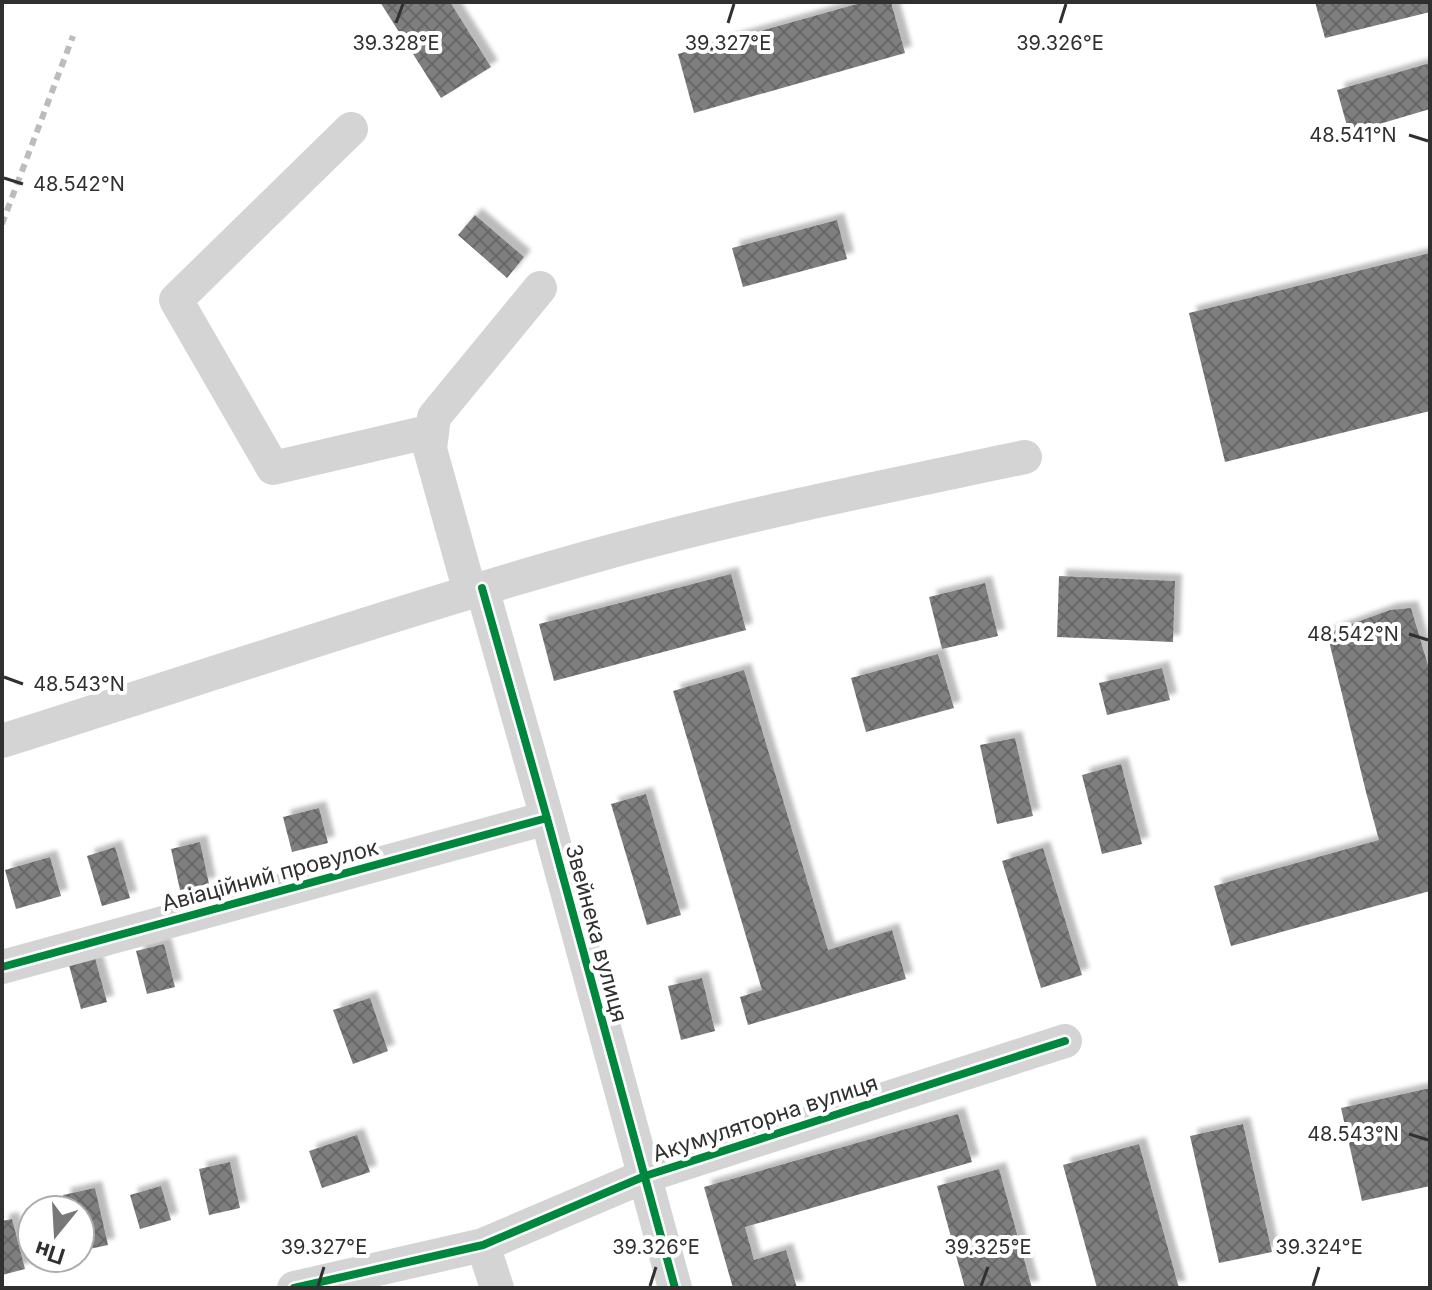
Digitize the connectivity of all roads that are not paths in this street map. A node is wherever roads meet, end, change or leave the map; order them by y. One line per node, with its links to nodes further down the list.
1 (351, 129): 3 (street)
2 (540, 288): 3 (street)
3 (432, 431): 5 (street, Звейнека вулиця)
4 (1025, 457): 5 (street)
5 (476, 590): 6 (street); 7 (street, Звейнека вулиця)
6 (2, 741)
7 (547, 818): 8 (street, Авіаційний провулок); 10 (street, Звейнека вулиця)
8 (2, 967)
9 (1065, 1041): 10 (street, Акумуляторна вулиця)
10 (645, 1176): 11 (street, Акумуляторна вулиця); 14 (street, Звейнека вулиця)
11 (483, 1245): 12 (street, Акумуляторна вулиця); 13 (street)
12 (294, 1288)
13 (497, 1288)
14 (675, 1288)

